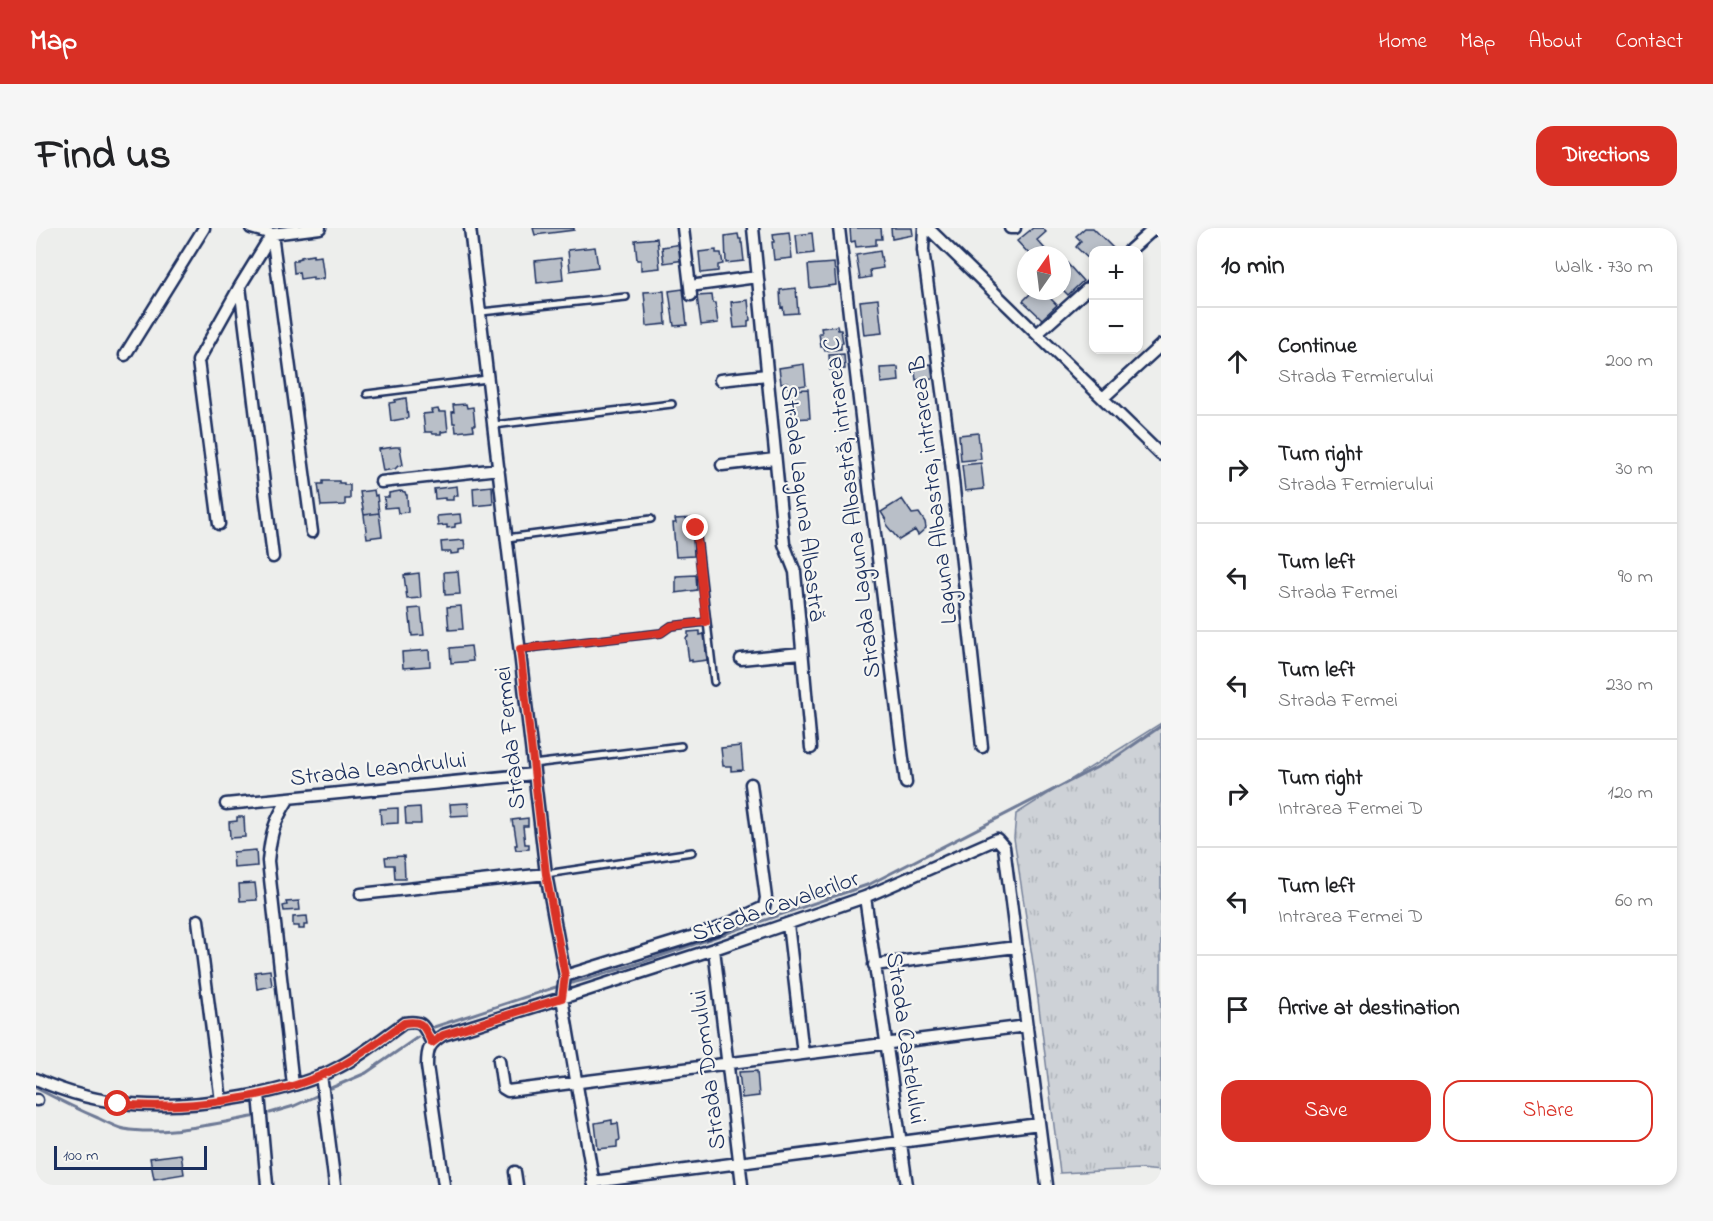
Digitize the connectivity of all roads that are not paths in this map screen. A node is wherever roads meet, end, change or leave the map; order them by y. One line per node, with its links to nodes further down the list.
1 (204, 228): 23 (street)
2 (251, 228): 12 (street)
3 (320, 228): 12 (street)
4 (470, 228): 20 (street, Strada Fermei)
5 (682, 228): 18 (street)
6 (753, 228): 14 (street, Strada Laguna Albastră)
7 (839, 228): 51 (street, Strada Laguna Albastră, intrarea C)
8 (926, 228): 21 (street); 48 (street, Laguna Albastra, intrarea B)
9 (1010, 228): 10 (street)
10 (1015, 228)
11 (1155, 228): 13 (street)
12 (272, 234): 16 (street); 39 (street)
13 (1135, 246)
14 (757, 277): 15 (street); 24 (street, Strada Laguna Albastră)
15 (697, 285)
16 (240, 286): 37 (street); 41 (street)
17 (1089, 287): 21 (street)
18 (691, 295)
19 (626, 297): 20 (lane)
20 (480, 312): 25 (street, Strada Fermei)
21 (1038, 333): 28 (street)
22 (1161, 345): 28 (street)
23 (125, 355)
24 (767, 375): 26 (street); 32 (street, Strada Laguna Albastră)
25 (488, 379): 27 (lane); 30 (street, Strada Fermei)
26 (720, 380)
27 (367, 394)
28 (1102, 398): 31 (street)
29 (672, 404): 30 (lane)
30 (494, 425): 34 (street, Strada Fermei)
31 (1160, 453)
32 (775, 459): 33 (street); 44 (street, Strada Laguna Albastră)
33 (722, 465)
34 (499, 469): 35 (street); 40 (street, Strada Fermei)
35 (381, 482)
36 (651, 519): 40 (lane)
37 (219, 524)
38 (696, 528): 42 (lane)
39 (312, 532)
40 (507, 538): 43 (street, Strada Fermei)
41 (273, 557)
42 (706, 622): 43 (lane); 46 (lane)
43 (520, 649): 50 (street, Strada Fermei)
44 (801, 653): 45 (street); 49 (street, Strada Laguna Albastră)
45 (741, 659)
46 (714, 682)
47 (681, 746): 50 (lane)
48 (982, 747)
49 (811, 748)
50 (534, 769): 53 (street, Strada Leandrului); 56 (street, Strada Fermei)
51 (906, 783)
52 (751, 784): 64 (street)
53 (289, 798): 54 (street, Strada Leandrului); 75 (street)
54 (226, 804)
55 (692, 852): 56 (lane)
56 (546, 874): 57 (street); 64 (street, Strada Fermei)
57 (361, 894)
58 (865, 897): 60 (street, Strada Cavalerilor); 61 (street, Strada Cavalerilor); 63 (street, Strada Castelului)
59 (198, 921): 77 (street)
60 (788, 924): 62 (street, Strada Cavalerilor); 69 (street)
61 (1016, 947): 63 (street); 66 (street)
62 (714, 949): 65 (street, Strada Cavalerilor); 71 (street, Strada Domului)
63 (874, 964): 68 (street, Strada Castelului)
64 (565, 976): 65 (street, Strada Fermei)
65 (563, 994): 67 (street); 74 (street, Strada Fermei)
66 (1027, 1026): 68 (street); 78 (street)
67 (432, 1043): 72 (street); 85 (street)
68 (886, 1044): 69 (street); 79 (street, Strada Castelului)
69 (803, 1054): 71 (street)
70 (499, 1060): 74 (street)
71 (728, 1064): 74 (street); 80 (street, Strada Domului)
72 (321, 1075): 75 (street); 84 (street)
73 (36, 1080): 77 (street)
74 (576, 1083): 82 (street, Strada Fermei)
75 (293, 1085): 76 (street)
76 (259, 1094): 77 (street); 83 (street)
77 (221, 1101)
78 (1038, 1124): 79 (street); 89 (street)
79 (901, 1142): 80 (street); 88 (street, Strada Castelului)
80 (740, 1163): 82 (street); 87 (street, Strada Domului)
81 (515, 1172): 86 (street)
82 (593, 1184)
83 (267, 1185)
84 (335, 1185)
85 (444, 1185)
86 (517, 1185)
87 (742, 1185)
88 (907, 1185)
89 (1047, 1185)

